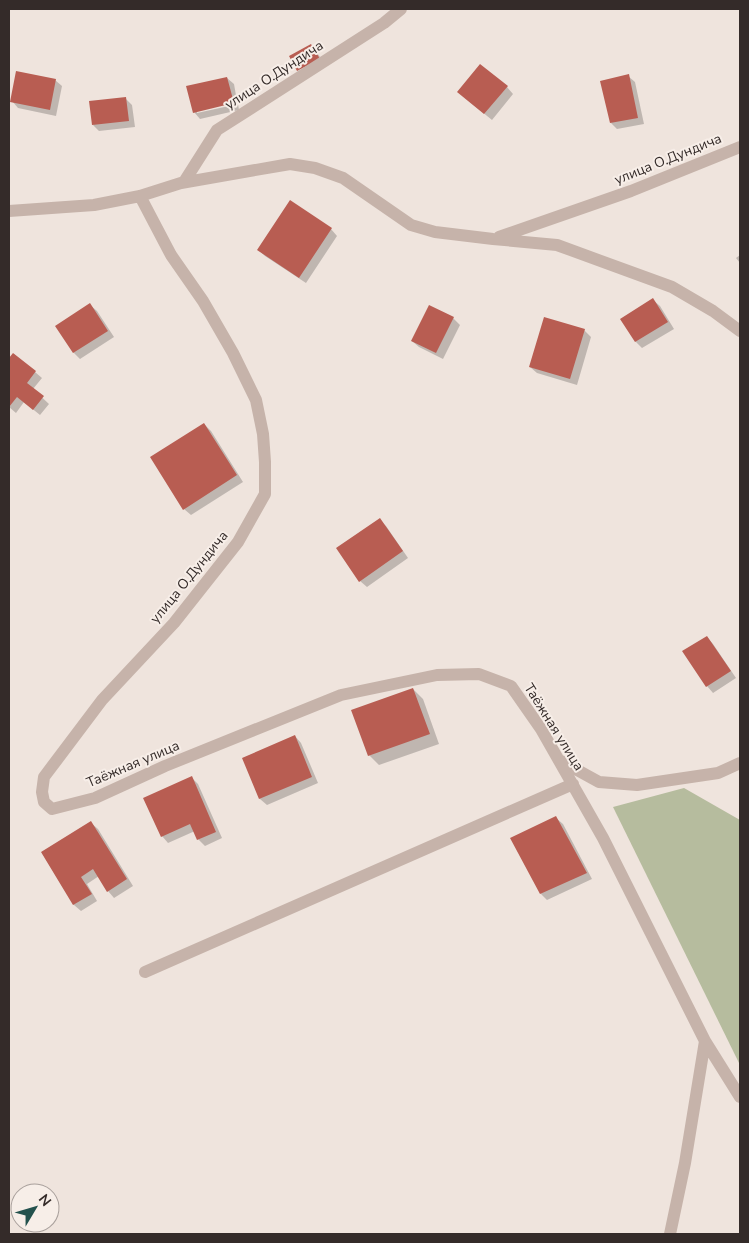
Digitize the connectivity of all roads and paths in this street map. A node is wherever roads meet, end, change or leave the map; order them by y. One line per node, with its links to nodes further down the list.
1 (401, 9): 3 (street, улица О.Дундича)
2 (740, 147): 6 (street, улица О.Дундича)
3 (181, 183): 4 (street, улица О.Дундича); 6 (street, улица О.Дундича)
4 (140, 196): 5 (street, улица О.Дундича); 11 (street, улица О.Дундича)
5 (9, 211)
6 (493, 239): 7 (street, улица О.Дундича)
7 (740, 331)
8 (559, 760): 9 (street); 10 (street, Таёжная улица); 11 (street, Таёжная улица)
9 (740, 763)
10 (573, 784): 12 (street); 13 (street, Таёжная улица)
11 (42, 792)
12 (146, 972)
13 (705, 1041): 14 (street, Таёжная улица); 15 (street)
14 (740, 1097)
15 (670, 1234)

